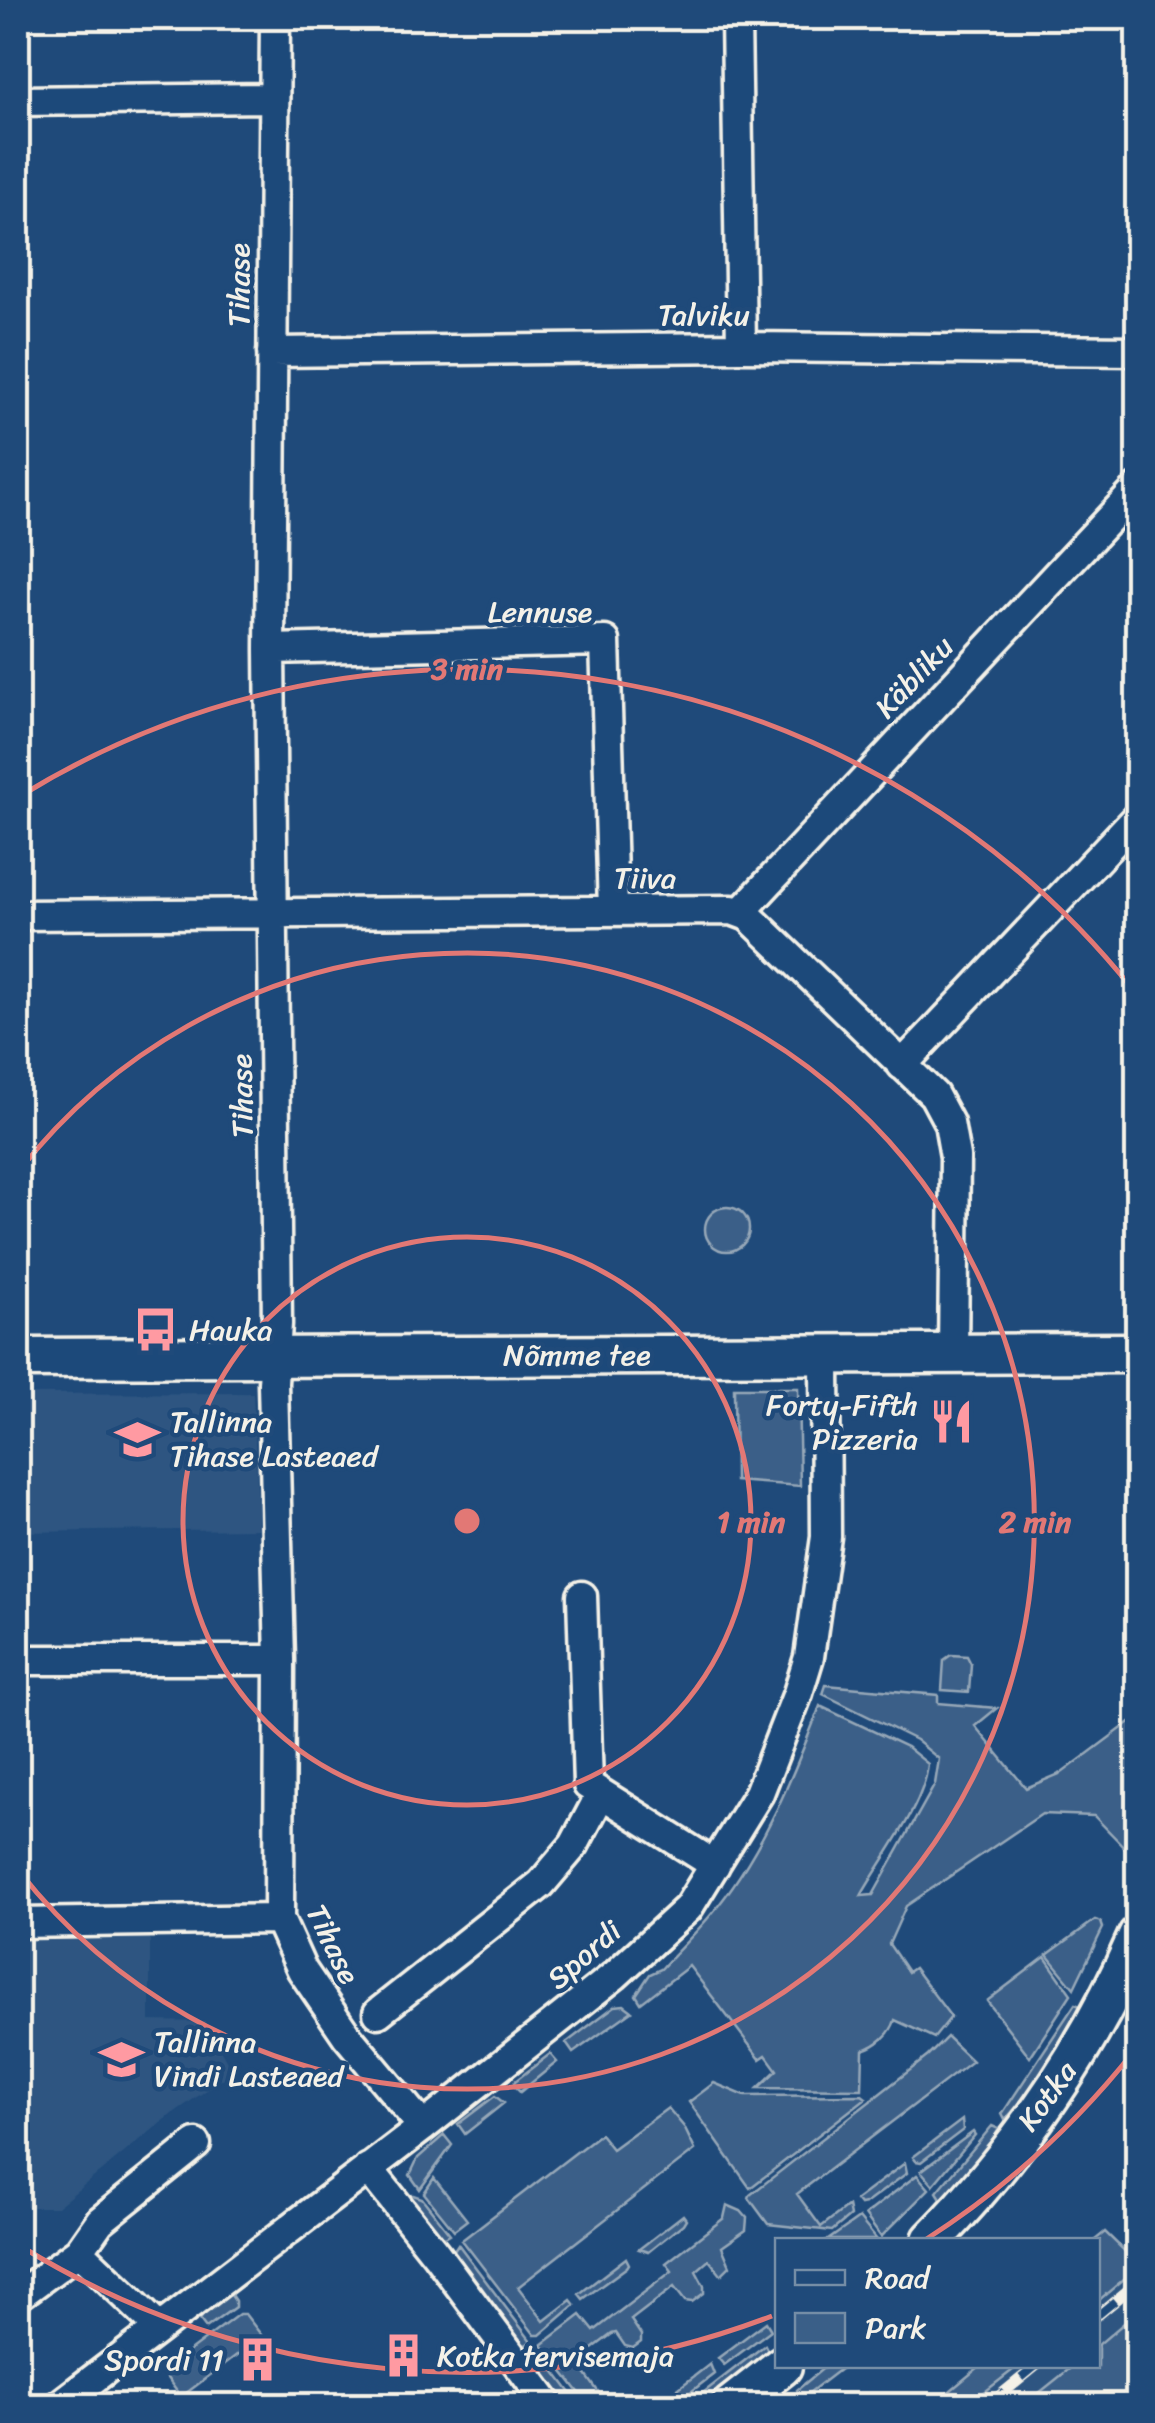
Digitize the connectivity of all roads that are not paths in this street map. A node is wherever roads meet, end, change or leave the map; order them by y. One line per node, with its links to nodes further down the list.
1 (275, 18): 3 (street, Tihase)
2 (736, 18): 5 (street)
3 (274, 98): 4 (street); 7 (street, Tihase)
4 (18, 101)
5 (741, 347): 6 (street, Talviku); 7 (street, Talviku)
6 (1138, 351)
7 (272, 352): 9 (street, Tihase)
8 (1138, 488): 12 (street, Käbliku)
9 (270, 649): 11 (street, Lennuse); 14 (street, Tihase)
10 (1138, 816): 15 (street)
11 (614, 910): 12 (street, Tiiva); 14 (street, Tiiva)
12 (740, 912): 15 (street)
13 (18, 915): 14 (street, Tiiva)
14 (272, 915): 17 (street, Tihase)
15 (902, 1066): 19 (street)
16 (1138, 1353): 19 (street, Nõmme tee)
17 (274, 1355): 18 (street, Nõmme tee); 20 (street, Nõmme tee); 23 (street, Tihase)
18 (825, 1355): 19 (street, Nõmme tee); 25 (street, Spordi)
19 (952, 1356)
20 (18, 1358)
21 (582, 1596): 24 (street)
22 (18, 1660): 23 (street)
23 (280, 1660): 26 (street, Tihase)
24 (602, 1794): 25 (street); 29 (street)
25 (715, 1865): 30 (street, Spordi)
26 (279, 1919): 27 (street); 30 (street, Tihase)
27 (18, 1923)
28 (1138, 1936): 33 (street, Kotka)
29 (378, 2013)
30 (423, 2127): 32 (street, Spordi)
31 (196, 2144): 34 (street)
32 (368, 2168): 36 (street, Spordi); 39 (street)
33 (934, 2238)
34 (79, 2251): 35 (street); 36 (street)
35 (18, 2296)
36 (159, 2328): 38 (street, Spordi)
37 (779, 2368): 40 (street)
38 (58, 2406)
39 (549, 2406)
40 (731, 2406)

